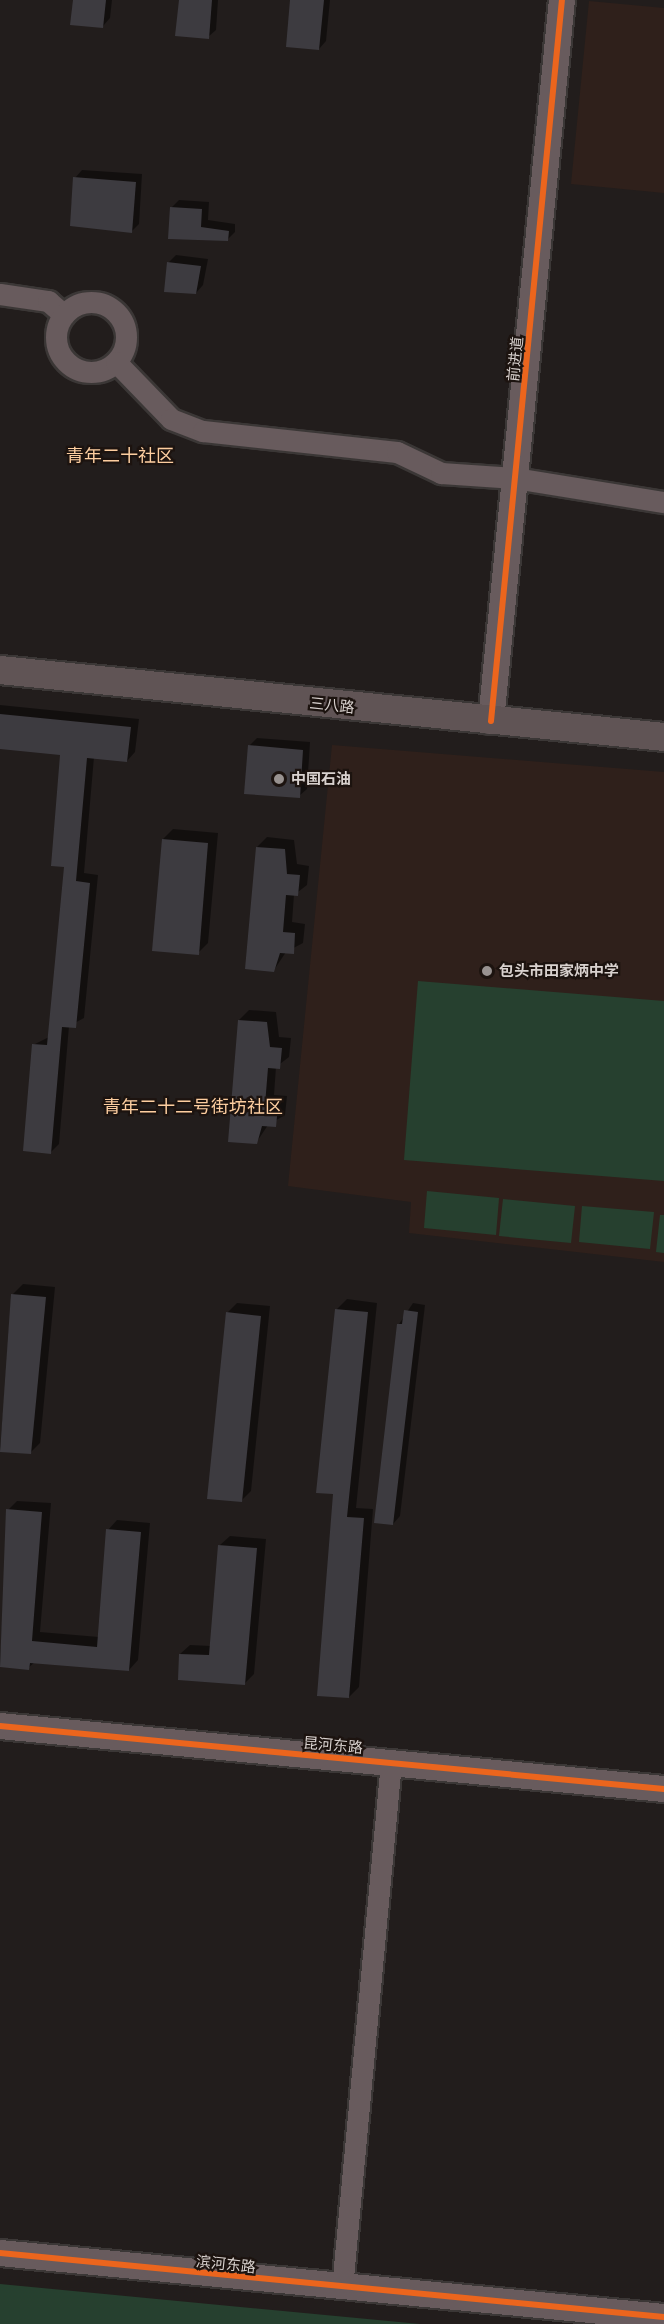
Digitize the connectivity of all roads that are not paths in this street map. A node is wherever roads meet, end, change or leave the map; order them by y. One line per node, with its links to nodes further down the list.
1 (562, 0): 5 (street, 前进道)
2 (0, 294): 3 (street)
3 (64, 315): 4 (street); 4 (street)
4 (116, 362): 5 (street)
5 (515, 478): 6 (street); 8 (street, 前进道)
6 (664, 502)
7 (0, 670): 8 (main road, 三八路)
8 (491, 721): 9 (main road, 三八路)
9 (664, 737)
10 (0, 1726): 11 (street, 昆河东路)
11 (391, 1762): 12 (street, 昆河东路); 14 (street)
12 (664, 1789)
13 (0, 2253): 14 (street, 滨河东路)
14 (342, 2288): 15 (street, 滨河东路)
15 (664, 2318)

